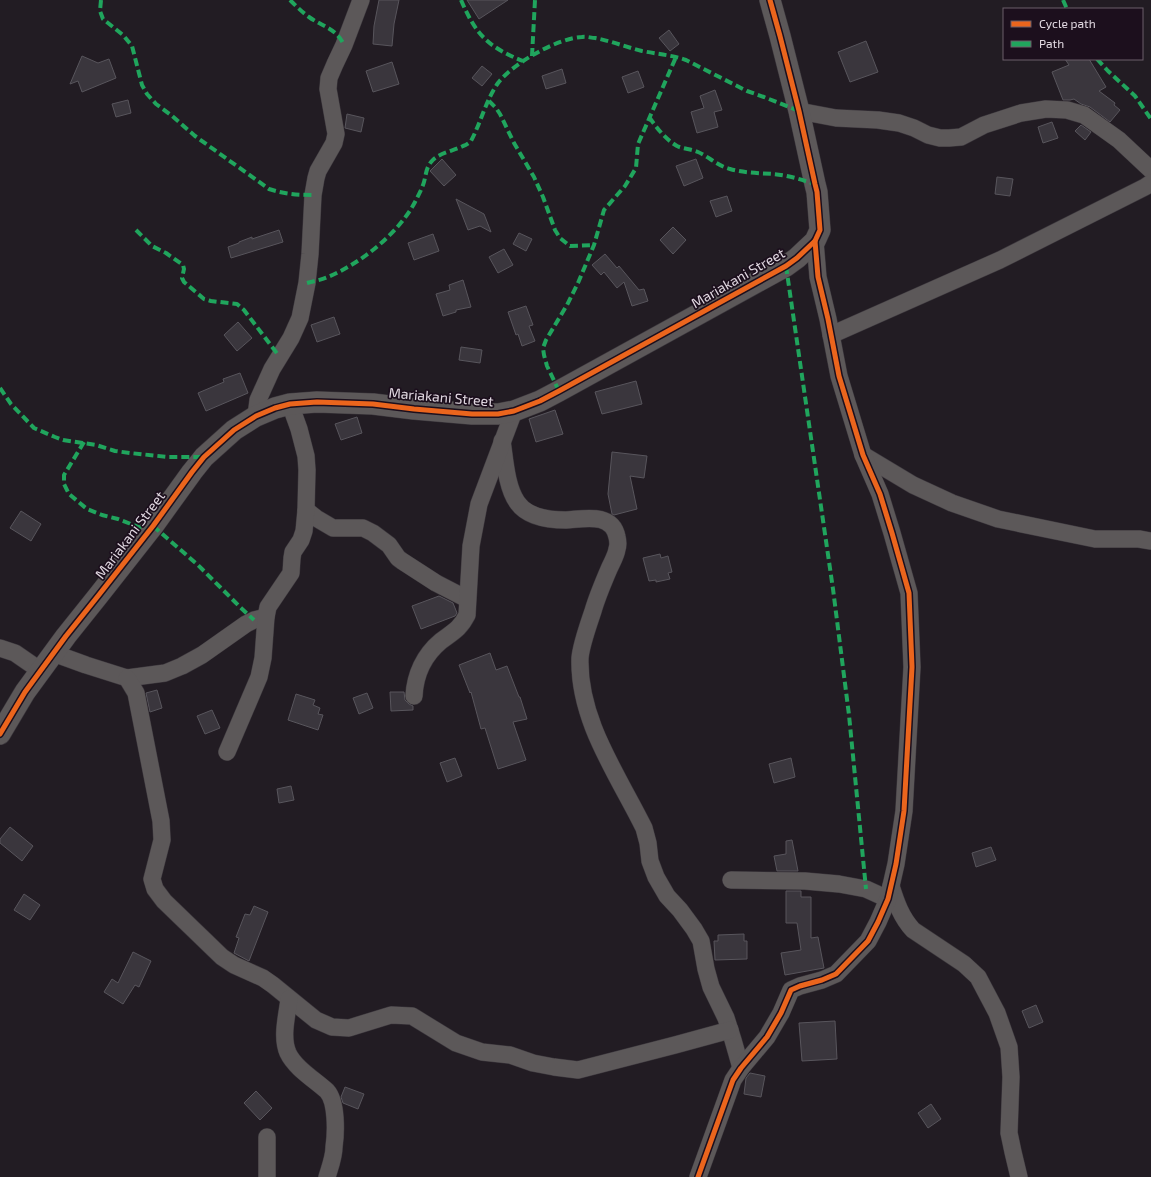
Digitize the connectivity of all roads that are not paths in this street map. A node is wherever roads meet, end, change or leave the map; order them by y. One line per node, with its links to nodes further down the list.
1 (361, 0): 10 (street)
2 (770, 0): 3 (street)
3 (799, 111): 4 (street); 6 (street)
4 (1151, 170)
5 (1151, 183): 7 (street)
6 (815, 240): 7 (street); 9 (street, Mariakani Street)
7 (831, 335): 12 (street)
8 (290, 404): 9 (street, Mariakani Street); 10 (street, Mariakani Street); 13 (street)
9 (514, 411): 11 (street)
10 (256, 416): 18 (street, Mariakani Street)
11 (502, 441): 15 (street); 27 (street)
12 (863, 455): 14 (street); 25 (street)
13 (306, 510): 15 (street); 16 (street)
14 (1151, 541)
15 (468, 600): 21 (street)
16 (266, 617): 20 (street); 23 (street)
17 (0, 648): 19 (street)
18 (54, 653): 19 (street, Mariakani Street); 20 (street)
19 (41, 671): 22 (street, Mariakani Street)
20 (127, 678): 26 (street)
21 (414, 696)
22 (0, 734)
23 (227, 752)
24 (731, 880): 25 (street)
25 (889, 892): 28 (street); 33 (street)
26 (289, 999): 27 (street); 31 (street)
27 (730, 1030): 28 (street)
28 (741, 1068): 32 (street)
29 (267, 1137): 30 (street)
30 (267, 1177)
31 (327, 1177)
32 (698, 1177)
33 (1019, 1177)

